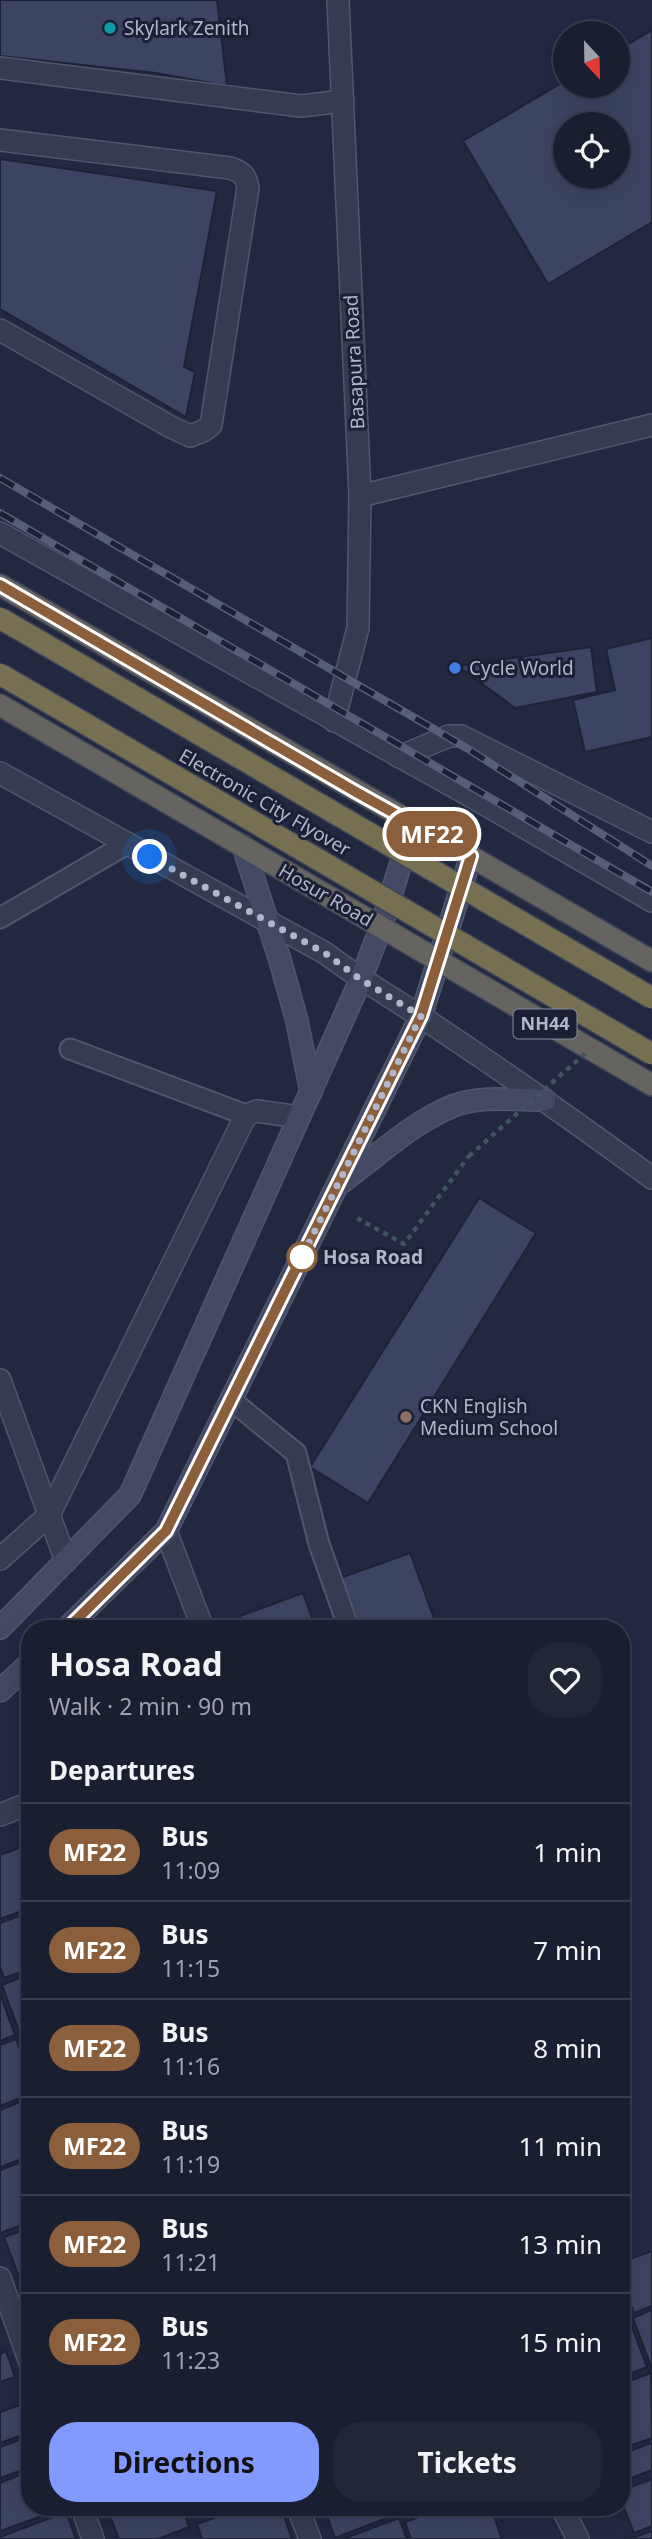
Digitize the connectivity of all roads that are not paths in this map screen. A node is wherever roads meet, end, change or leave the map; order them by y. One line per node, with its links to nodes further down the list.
1 (338, 0): 3 (street, Basapura Road)
2 (0, 68): 3 (street)
3 (343, 102): 7 (street, Basapura Road)
4 (0, 140): 5 (street)
5 (0, 330)
6 (652, 425): 7 (street)
7 (359, 496): 13 (street, Basapura Road)
8 (0, 533): 13 (street)
9 (0, 585): 16 (highway)
10 (0, 618): 28 (highway, Electronic City Flyover, bridge)
11 (0, 674): 31 (highway, Electronic City Flyover, bridge)
12 (0, 705): 19 (highway, Hosur Road / NH44)
13 (334, 721): 14 (street)
14 (399, 757): 17 (street); 21 (street)
15 (0, 774): 18 (street)
16 (413, 824): 20 (highway); 24 (main road)
17 (652, 832)
18 (127, 845): 22 (lane); 23 (street)
19 (243, 846): 23 (main road); 24 (highway, Hosur Road / NH44)
20 (471, 856): 25 (highway); 26 (main road)
21 (652, 901)
22 (0, 918)
23 (267, 922): 27 (street); 33 (main road)
24 (381, 927): 26 (highway, Hosur Road / NH44); 27 (main road)
25 (652, 961)
26 (438, 962): 29 (main road); 32 (highway, Hosur Road / NH44)
27 (360, 979): 29 (street); 33 (main road)
28 (652, 998)
29 (421, 1016): 34 (street); 38 (main road)
30 (70, 1049): 35 (lane)
31 (652, 1054)
32 (652, 1086)
33 (311, 1092): 36 (main road)
34 (545, 1100): 37 (street); 38 (main road)
35 (246, 1115): 36 (street); 41 (street)
36 (299, 1117): 44 (main road)
37 (652, 1178)
38 (333, 1194): 40 (main road)
39 (0, 1380): 41 (street)
40 (230, 1400): 42 (main road); 47 (lane)
41 (49, 1515): 43 (street); 44 (street)
42 (166, 1531): 45 (main road); 46 (street)
43 (0, 1559)
44 (66, 1561): 48 (main road)
45 (75, 1620)
46 (200, 1620)
47 (346, 1620)
48 (0, 1628)
49 (21, 1675): 50 (main road)
50 (0, 1691)
51 (21, 1807): 52 (street)
52 (0, 1815)
53 (0, 2278): 54 (street)
54 (21, 2338)
55 (85, 2516): 58 (street)
56 (301, 2516): 59 (street)
57 (566, 2516): 60 (street)
58 (93, 2539)
59 (310, 2539)
60 (578, 2539)

